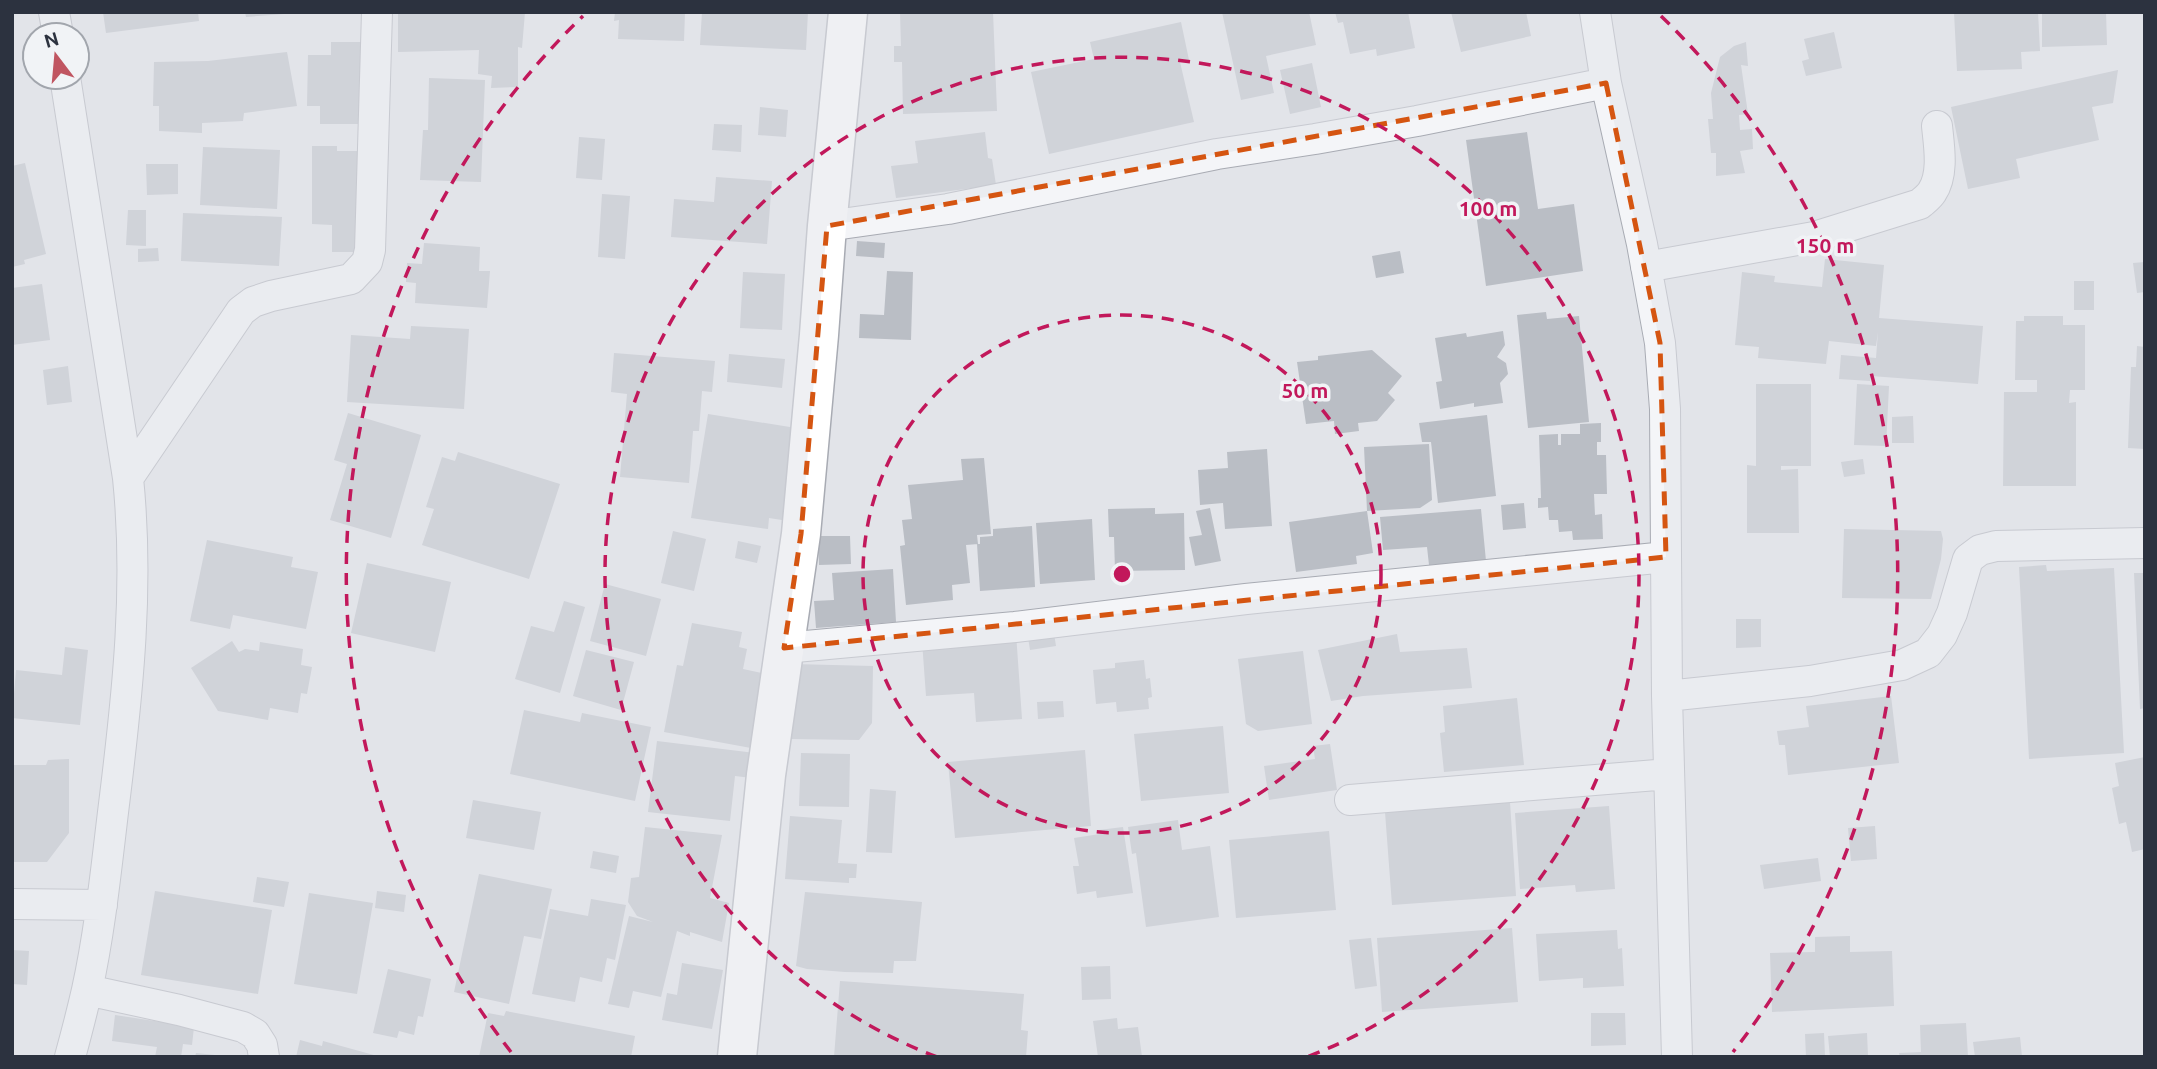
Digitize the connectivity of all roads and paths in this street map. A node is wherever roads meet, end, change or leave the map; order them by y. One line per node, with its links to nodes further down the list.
1 (377, 12): 9 (street)
2 (848, 12): 7 (street)
3 (1595, 12): 4 (street)
4 (1606, 83): 7 (street); 8 (street)
5 (67, 91): 9 (street)
6 (1937, 126): 8 (street)
7 (827, 226): 12 (street)
8 (1646, 267): 11 (street)
9 (128, 478): 17 (street)
10 (2145, 543): 13 (street)
11 (1667, 557): 12 (street); 13 (street)
12 (784, 648): 21 (street)
13 (1667, 696): 14 (street)
14 (1669, 774): 15 (street); 22 (street)
15 (1350, 800)
16 (12, 904): 17 (street)
17 (102, 905): 18 (street)
18 (87, 990): 19 (street); 20 (street)
19 (70, 1057)
20 (264, 1057)
21 (737, 1057)
22 (1677, 1057)

